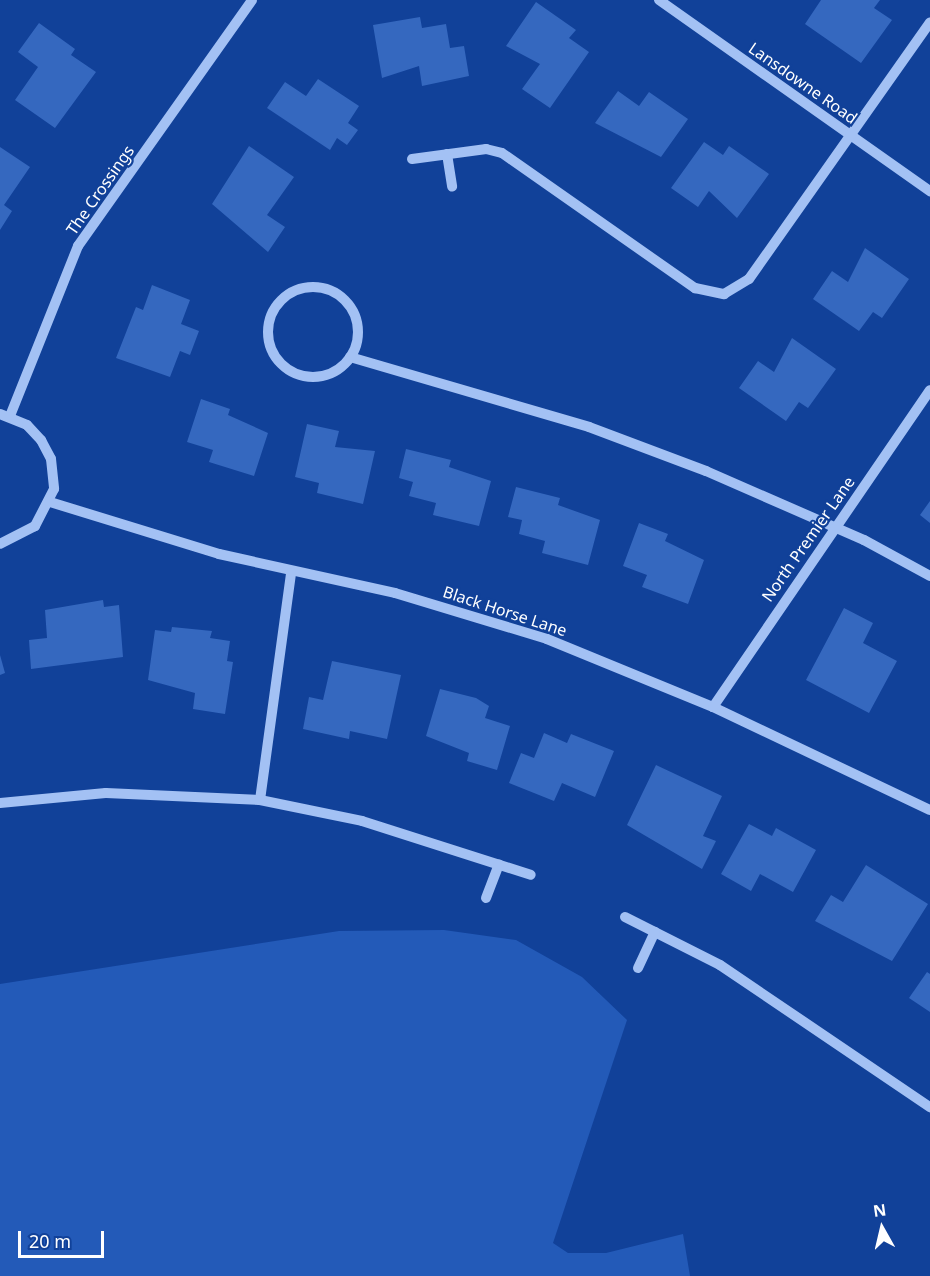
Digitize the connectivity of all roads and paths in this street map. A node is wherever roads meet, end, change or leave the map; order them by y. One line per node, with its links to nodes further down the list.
1 (252, 0): 11 (street, The Crossings)
2 (658, 0): 4 (street, Lansdowne Road)
3 (930, 22): 4 (street)
4 (851, 135): 5 (street); 8 (street, Lansdowne Road)
5 (447, 154): 6 (street); 7 (street)
6 (412, 159)
7 (452, 187)
8 (930, 191)
9 (350, 357): 9 (street); 13 (street)
10 (930, 390): 13 (street, North Premier Lane)
11 (5, 415): 12 (street)
12 (50, 502): 14 (street); 15 (street, Black Horse Lane)
13 (834, 526): 16 (street); 17 (street, North Premier Lane)
14 (0, 544)
15 (291, 573): 17 (street, Black Horse Lane); 18 (street)
16 (930, 576)
17 (713, 707): 20 (street, Black Horse Lane)
18 (260, 800): 19 (street); 21 (street)
19 (0, 803)
20 (930, 810)
21 (499, 864): 22 (street); 23 (street)
22 (531, 875)
23 (486, 898)
24 (625, 917): 25 (street)
25 (655, 932): 26 (street); 27 (street)
26 (638, 968)
27 (930, 1107)

